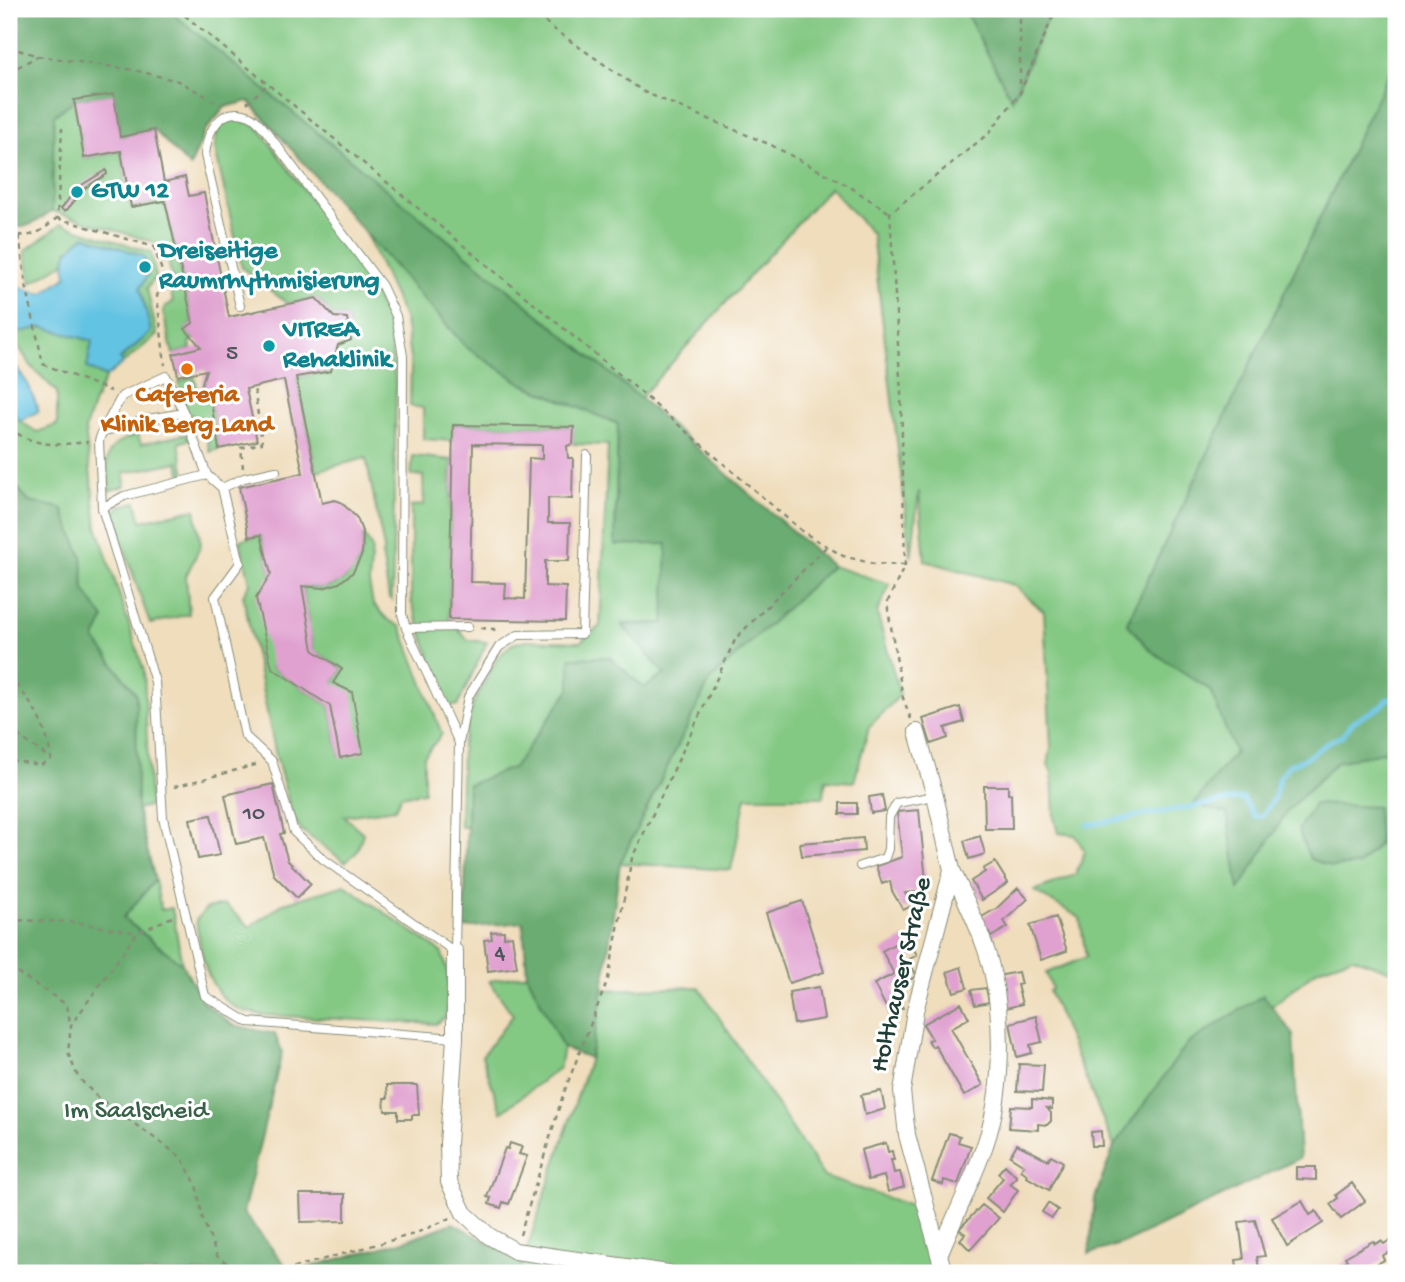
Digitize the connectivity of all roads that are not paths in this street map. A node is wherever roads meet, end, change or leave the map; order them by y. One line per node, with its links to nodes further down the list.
1 (240, 306): 10 (lane)
2 (184, 413): 3 (lane); 3 (lane); 6 (lane)
3 (101, 436): 8 (lane)
4 (587, 455): 12 (lane)
5 (276, 471): 7 (lane)
6 (206, 475): 7 (lane); 8 (lane)
7 (222, 488): 16 (lane)
8 (102, 508): 17 (lane)
9 (468, 627): 10 (lane)
10 (406, 628): 12 (lane)
11 (917, 732): 13 (street, Holthauser Straße)
12 (459, 743): 16 (lane)
13 (935, 796): 14 (lane); 15 (street, Holthauser Straße)
14 (860, 866)
15 (952, 870): 18 (street, Holthauser Straße); 18 (street, Holthauser Straße)
16 (455, 952): 17 (street)
17 (455, 1038): 19 (street)
18 (939, 1255): 20 (street, Holthauser Straße)
19 (668, 1273)
20 (944, 1273)

